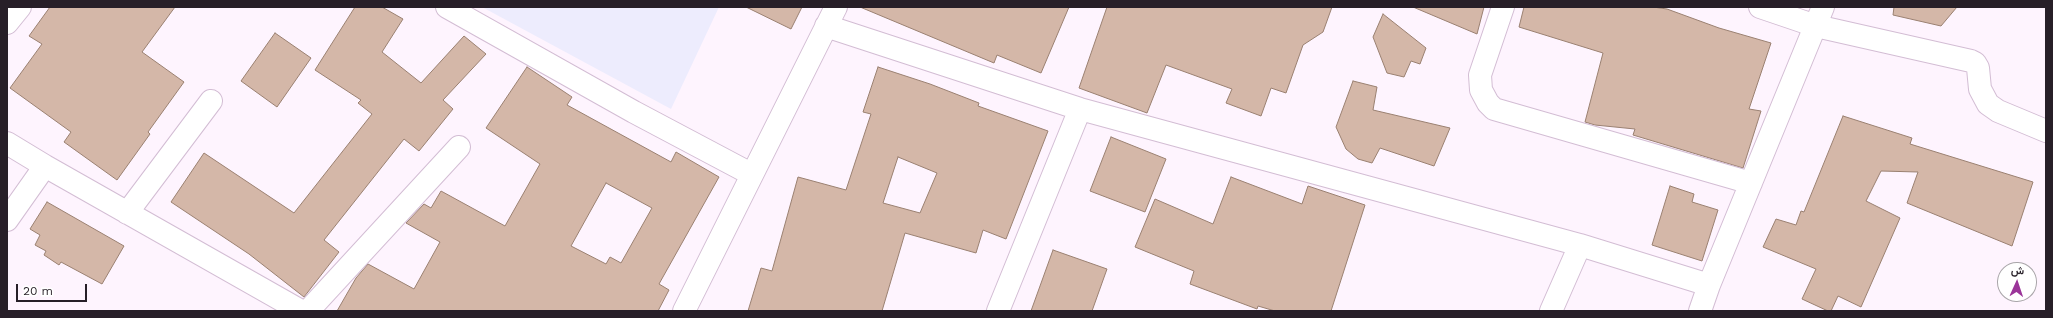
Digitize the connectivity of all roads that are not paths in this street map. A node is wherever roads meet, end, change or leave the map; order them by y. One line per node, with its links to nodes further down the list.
1 (20, 7): 7 (street)
2 (447, 7): 14 (street)
3 (1503, 7): 15 (street)
4 (1760, 7): 6 (street)
5 (831, 16): 9 (street); 14 (street)
6 (1819, 16): 10 (street); 15 (street)
7 (7, 23)
8 (211, 101): 16 (street)
9 (1080, 109): 18 (street); 23 (street)
10 (2046, 131)
11 (7, 143): 13 (street)
12 (459, 147): 21 (street)
13 (45, 166): 16 (street); 17 (street)
14 (751, 174): 22 (street)
15 (1751, 183): 19 (street)
16 (127, 213): 20 (street)
17 (7, 220)
18 (1580, 245): 19 (street); 24 (street)
19 (1709, 285): 25 (street)
20 (301, 311)
21 (308, 311)
22 (684, 311)
23 (998, 311)
24 (1551, 311)
25 (1700, 311)

